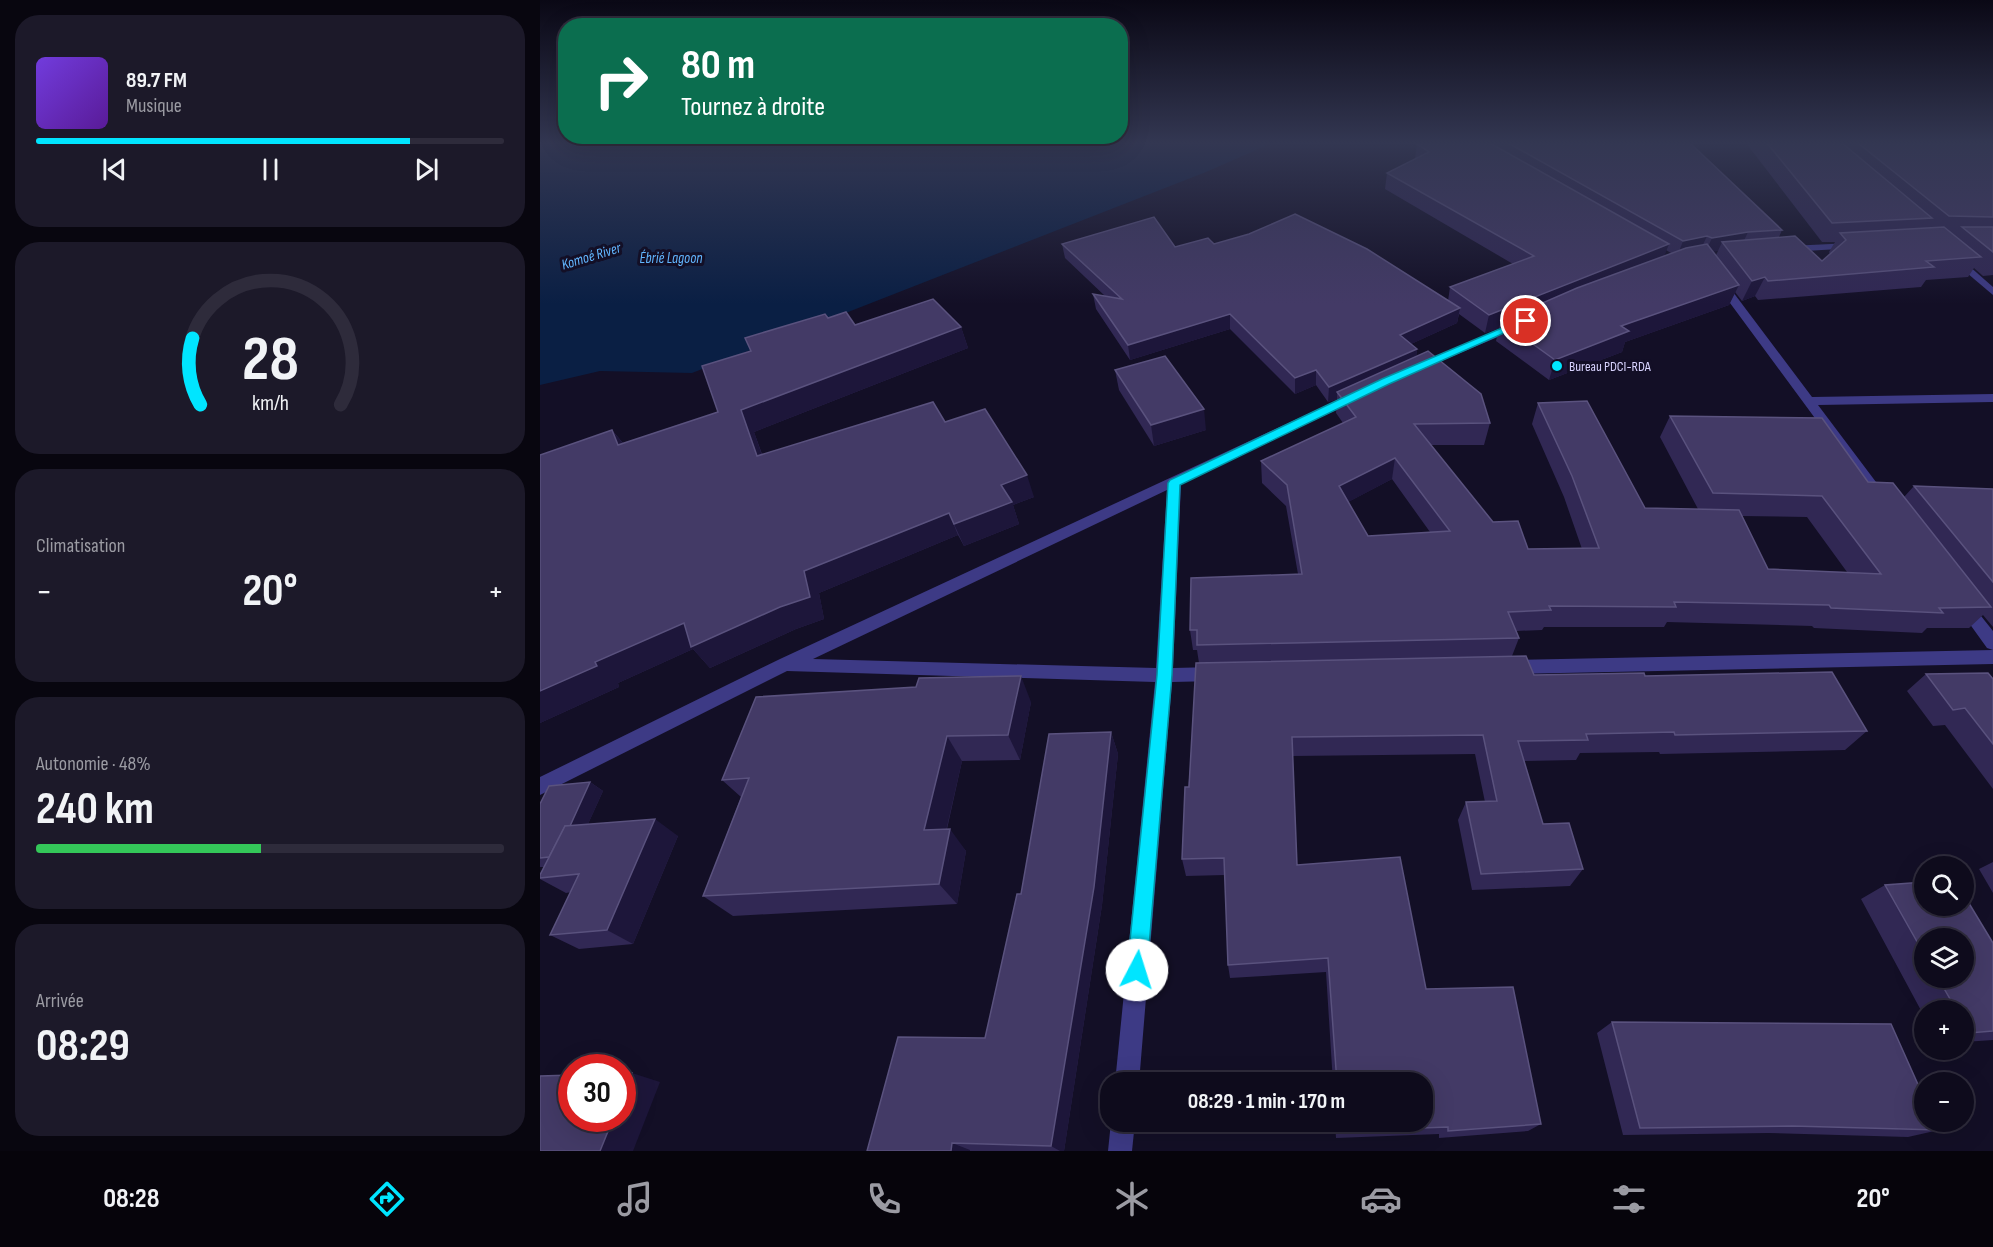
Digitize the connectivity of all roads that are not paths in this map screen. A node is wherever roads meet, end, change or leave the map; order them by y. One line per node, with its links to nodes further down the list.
1 (1866, 245): 2 (street)
2 (1775, 250)
3 (1951, 256): 5 (street)
4 (1715, 276): 10 (street)
5 (1993, 292)
6 (1524, 322): 7 (street)
7 (1407, 372)
8 (1364, 392): 11 (street)
9 (1993, 398): 10 (street)
10 (1807, 401): 12 (street)
11 (1174, 483): 16 (street); 19 (street)
12 (1893, 513)
13 (1957, 597): 14 (street)
14 (1993, 644)
15 (1993, 657): 17 (street)
16 (786, 664): 19 (street); 20 (street)
17 (1496, 668)
18 (1235, 674): 19 (street)
19 (1164, 675): 21 (street)
20 (540, 786)
21 (1127, 1072)
22 (1122, 1132): 23 (street)
23 (1120, 1151)

